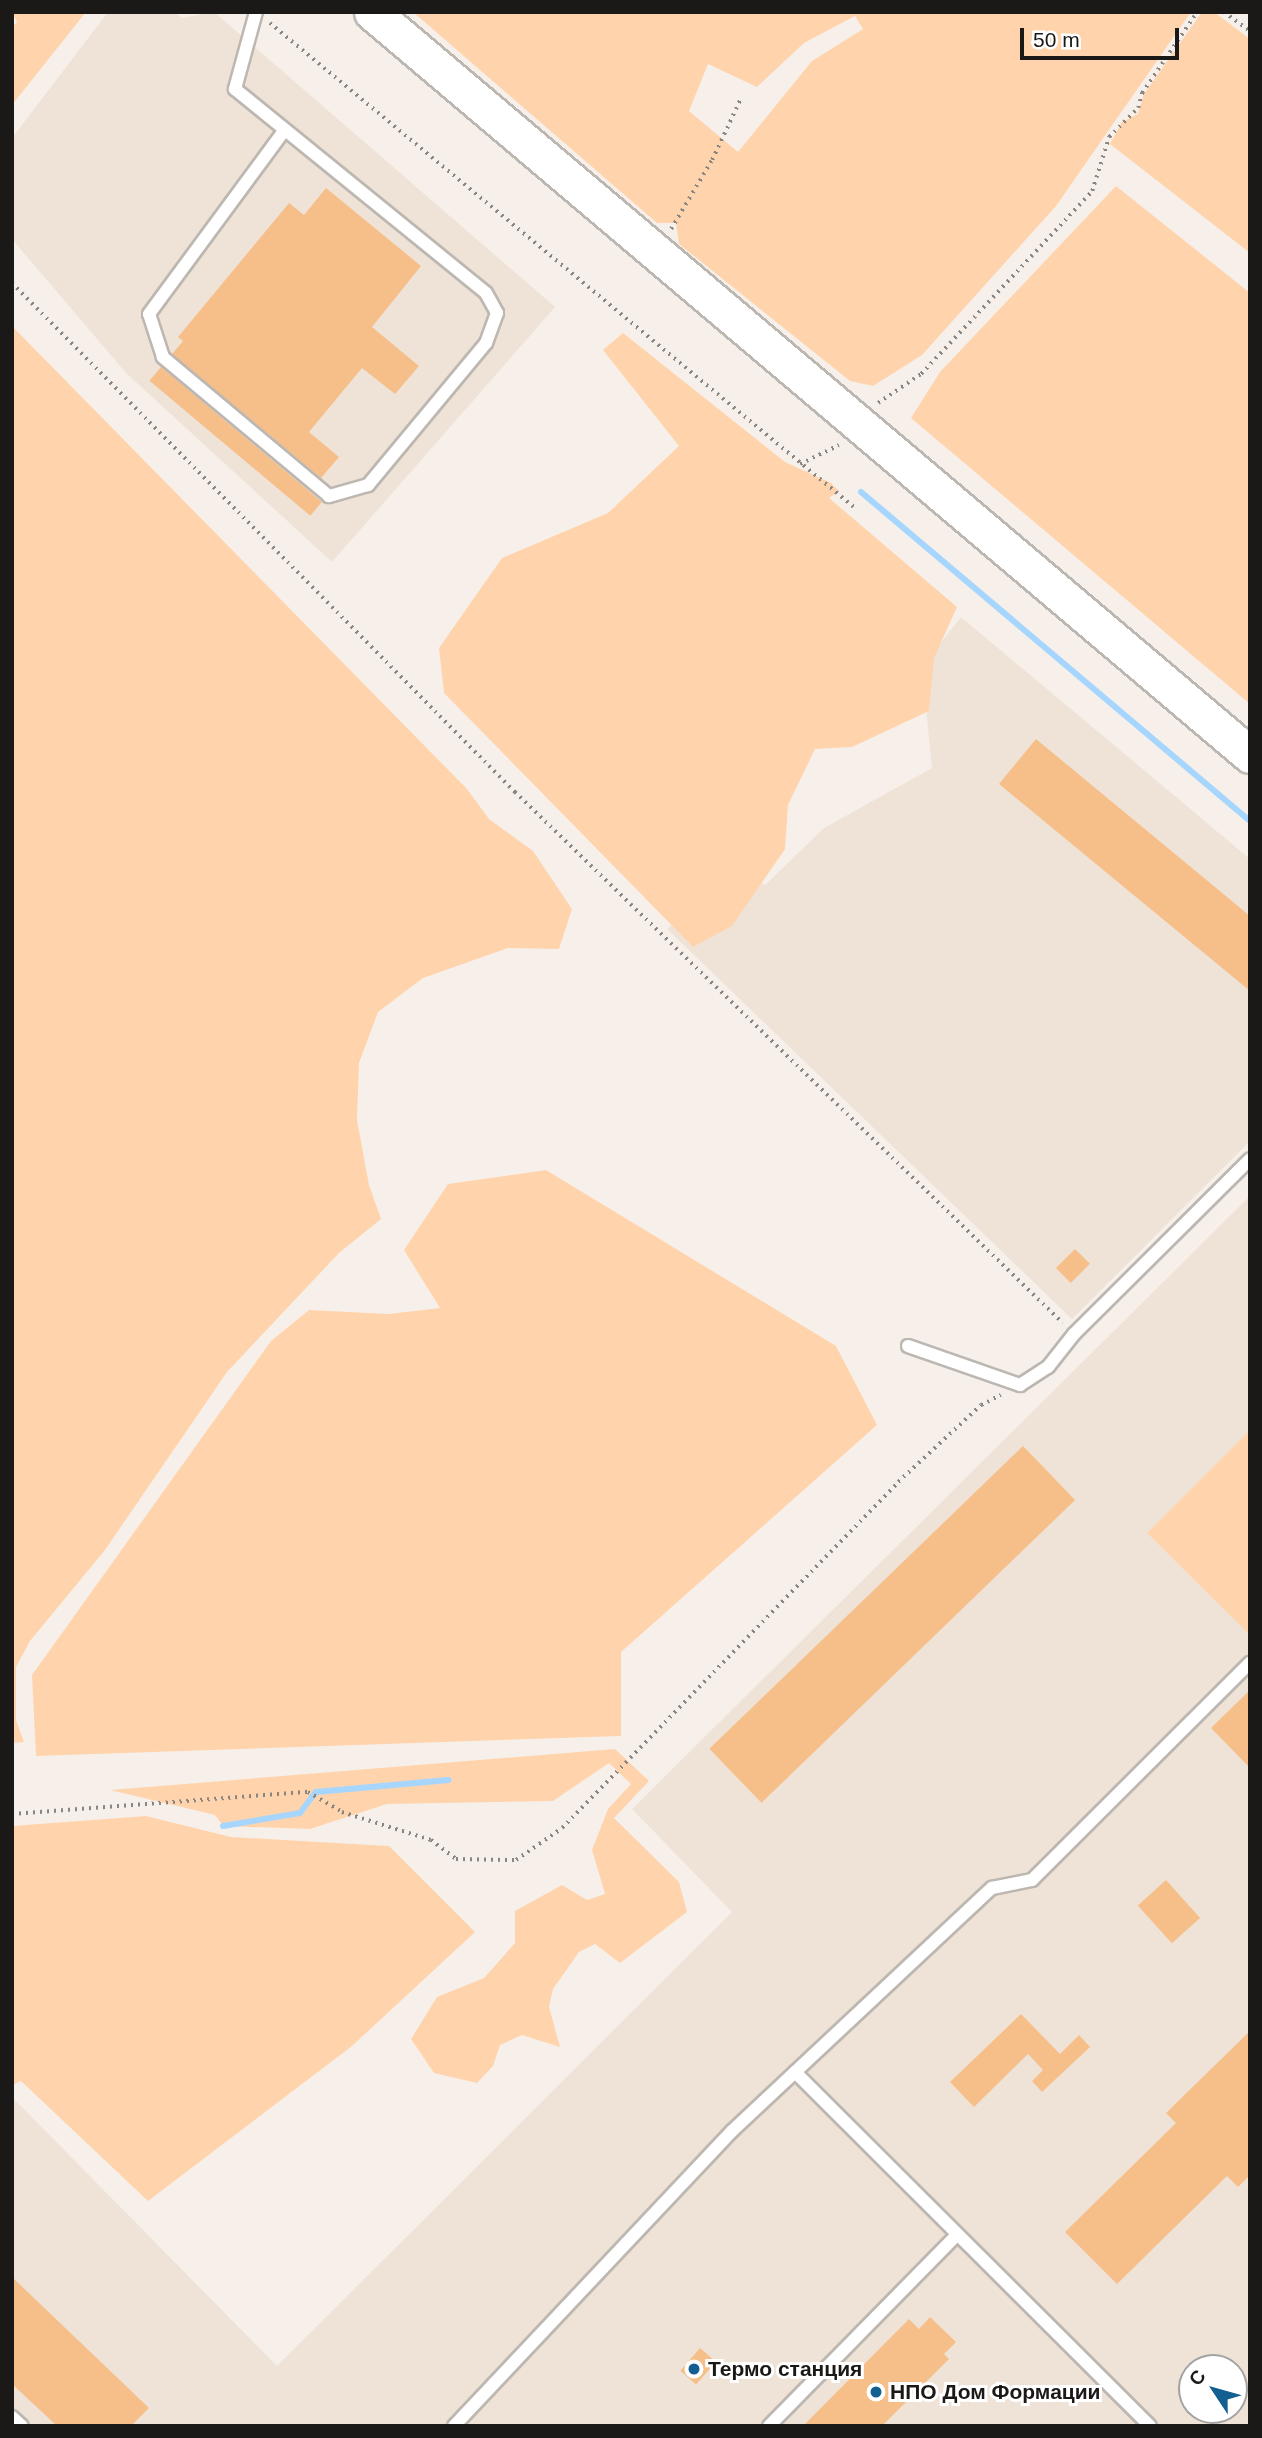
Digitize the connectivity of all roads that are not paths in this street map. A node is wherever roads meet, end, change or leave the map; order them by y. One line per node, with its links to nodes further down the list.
1 (372, 12): 4 (main road)
2 (260, 15): 3 (lane)
3 (284, 131): 3 (lane)
4 (1250, 755)
5 (1250, 1159): 6 (lane)
6 (908, 1346)
7 (1250, 1663): 8 (lane)
8 (796, 2072): 9 (lane); 12 (lane)
9 (957, 2235): 13 (lane); 14 (lane)
10 (12, 2417): 11 (lane)
11 (22, 2426)
12 (454, 2426)
13 (769, 2426)
14 (1150, 2426)

